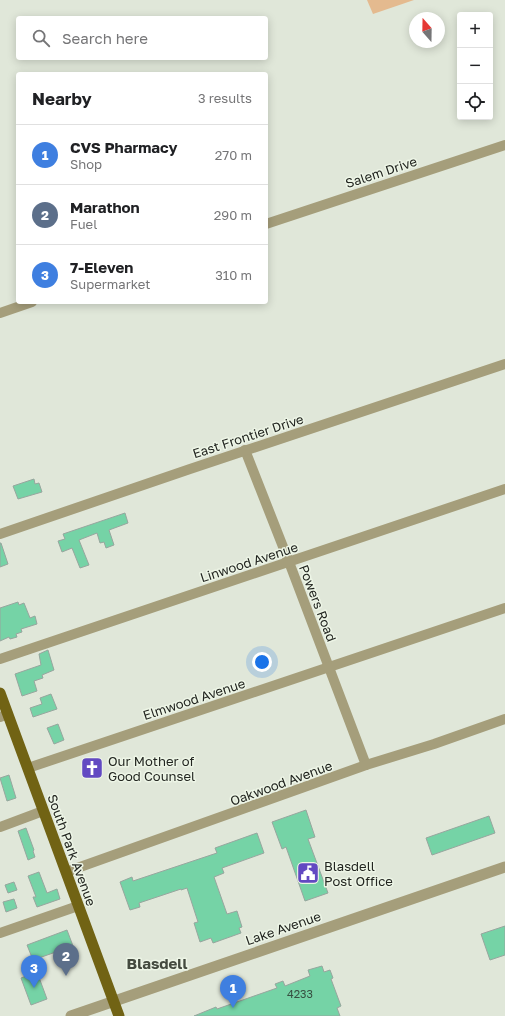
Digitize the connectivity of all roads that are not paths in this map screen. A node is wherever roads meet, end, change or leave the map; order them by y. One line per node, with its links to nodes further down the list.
1 (505, 145): 2 (street, Salem Drive)
2 (268, 223)
3 (26, 304): 4 (street)
4 (0, 313)
5 (505, 364): 6 (street, East Frontier Drive)
6 (245, 450): 8 (street, East Frontier Drive); 9 (street, Powers Road)
7 (505, 489): 9 (street, Linwood Avenue)
8 (0, 534)
9 (289, 562): 11 (street, Linwood Avenue); 12 (street, Powers Road)
10 (505, 608): 12 (street, Elmwood Avenue)
11 (0, 659)
12 (328, 667): 16 (street, Powers Road); 17 (street, Elmwood Avenue)
13 (0, 693): 14 (main road, South Park Avenue)
14 (4, 715): 17 (main road, South Park Avenue)
15 (505, 718): 16 (street, Oakwood Avenue)
16 (366, 765): 21 (street, Oakwood Avenue)
17 (28, 768): 18 (main road, South Park Avenue)
18 (44, 812): 19 (street); 21 (main road, South Park Avenue)
19 (0, 827)
20 (505, 867): 24 (street, Lake Avenue)
21 (66, 872): 22 (main road, South Park Avenue)
22 (78, 906): 23 (street); 24 (main road, South Park Avenue)
23 (0, 933)
24 (113, 1001): 25 (street, Lake Avenue); 26 (main road, South Park Avenue)
25 (71, 1016)
26 (119, 1016)

